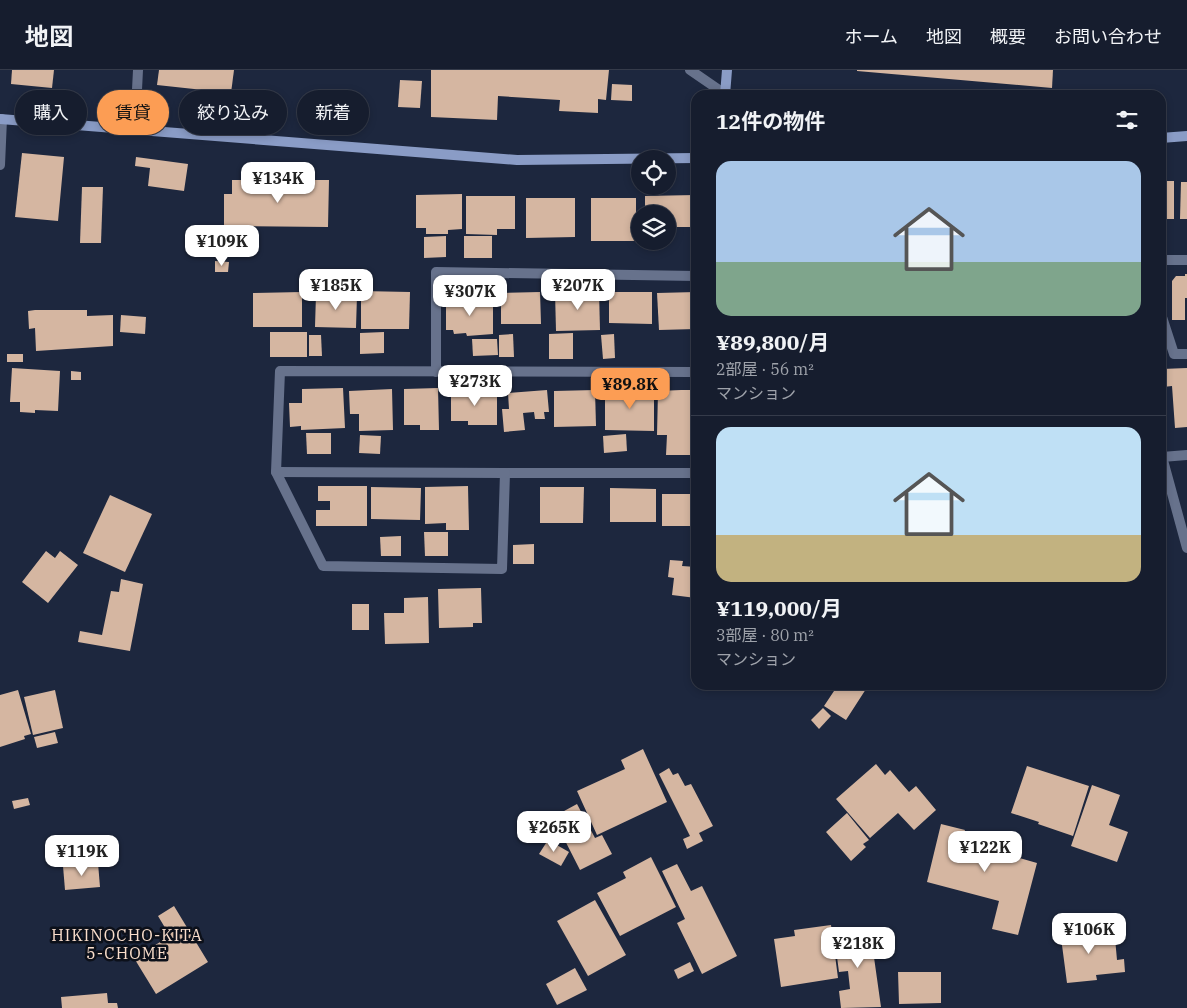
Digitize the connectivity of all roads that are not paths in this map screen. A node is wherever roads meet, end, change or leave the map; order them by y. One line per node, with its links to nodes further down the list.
1 (138, 70): 4 (street)
2 (690, 70): 5 (street)
3 (727, 70): 6 (street)
4 (137, 90)
5 (719, 90)
6 (725, 90)
7 (1, 119): 8 (street); 13 (street)
8 (97, 126)
9 (169, 132): 12 (street)
10 (1187, 136): 11 (street)
11 (1166, 138)
12 (691, 158)
13 (0, 165)
14 (1166, 260): 15 (street)
15 (1187, 260)
16 (691, 276): 19 (street)
17 (1166, 329): 18 (street)
18 (1187, 354)
19 (436, 372): 20 (street); 24 (street)
20 (691, 372)
21 (1166, 455): 22 (street)
22 (1187, 455)
23 (1166, 470): 27 (street)
24 (276, 472): 25 (street); 25 (street)
25 (505, 473): 26 (street)
26 (691, 473)
27 (1187, 548)

